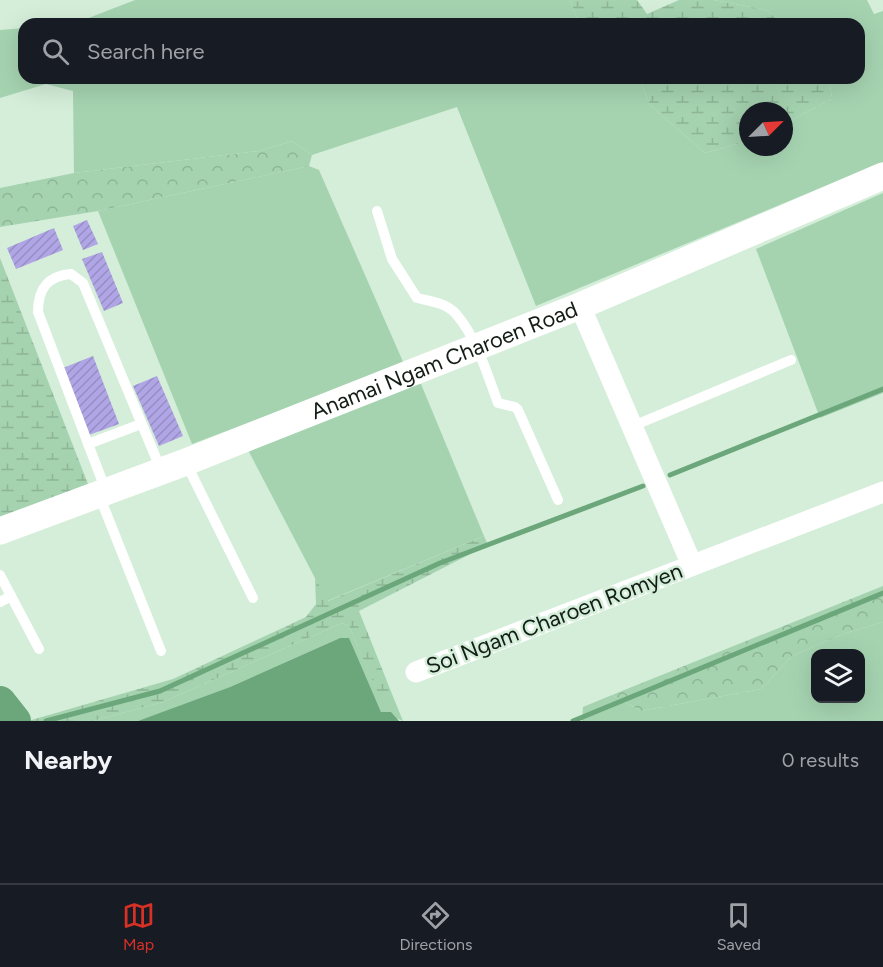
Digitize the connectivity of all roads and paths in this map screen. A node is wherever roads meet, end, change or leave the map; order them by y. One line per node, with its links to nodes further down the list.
1 (883, 176): 3 (street, Anamai Ngam Charoen Road)
2 (377, 211): 4 (lane)
3 (580, 306): 4 (street, Anamai Ngam Charoen Road); 7 (street, Soi Ngam Charoen Romyen)
4 (476, 346): 9 (street, Anamai Ngam Charoen Road); 12 (lane)
5 (791, 360): 7 (lane)
6 (141, 424): 8 (lane); 8 (lane); 9 (lane)
7 (633, 426): 14 (street, Soi Ngam Charoen Romyen)
8 (88, 444): 11 (lane)
9 (174, 467): 11 (street, Anamai Ngam Charoen Road); 17 (lane)
10 (883, 492): 14 (street, Soi Ngam Charoen Romyen)
11 (103, 493): 13 (street, Anamai Ngam Charoen Road); 20 (lane)
12 (558, 500)
13 (0, 531)
14 (692, 564): 21 (street, Soi Ngam Charoen Romyen)
15 (0, 575): 16 (lane)
16 (11, 596): 18 (lane); 19 (lane)
17 (253, 597)
18 (0, 602)
19 (39, 649)
20 (160, 651)
21 (416, 672)

